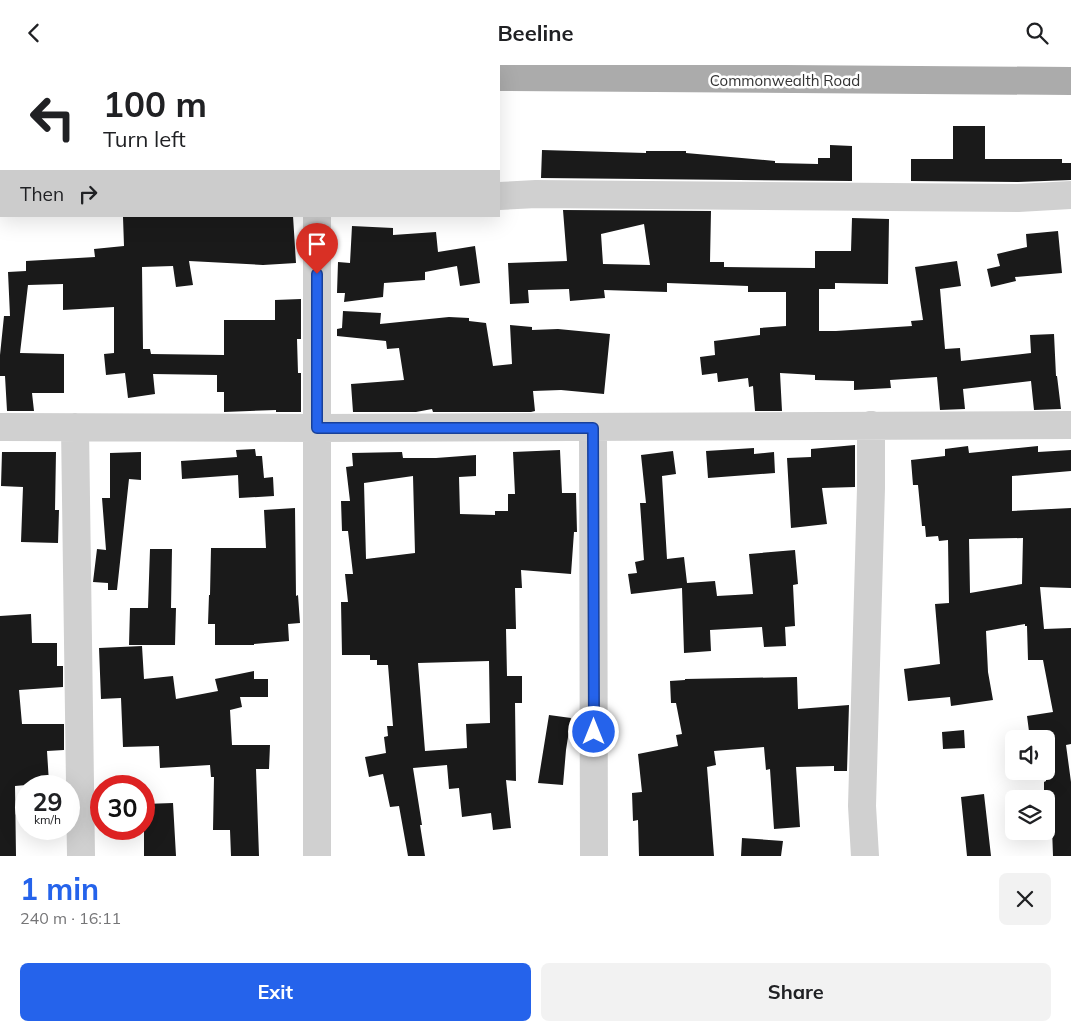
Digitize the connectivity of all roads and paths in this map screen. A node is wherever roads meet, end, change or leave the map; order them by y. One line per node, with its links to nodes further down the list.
1 (500, 77): 2 (main road, Commonwealth Road)
2 (1071, 81)
3 (1071, 195): 4 (street)
4 (500, 196)
5 (317, 217): 10 (street)
6 (871, 425): 7 (street); 11 (street); 15 (street)
7 (1071, 425)
8 (0, 427): 9 (street)
9 (75, 427): 10 (street); 12 (street)
10 (317, 428): 11 (street); 13 (street)
11 (593, 428): 14 (street)
12 (81, 856)
13 (317, 856)
14 (594, 856)
15 (865, 856)

